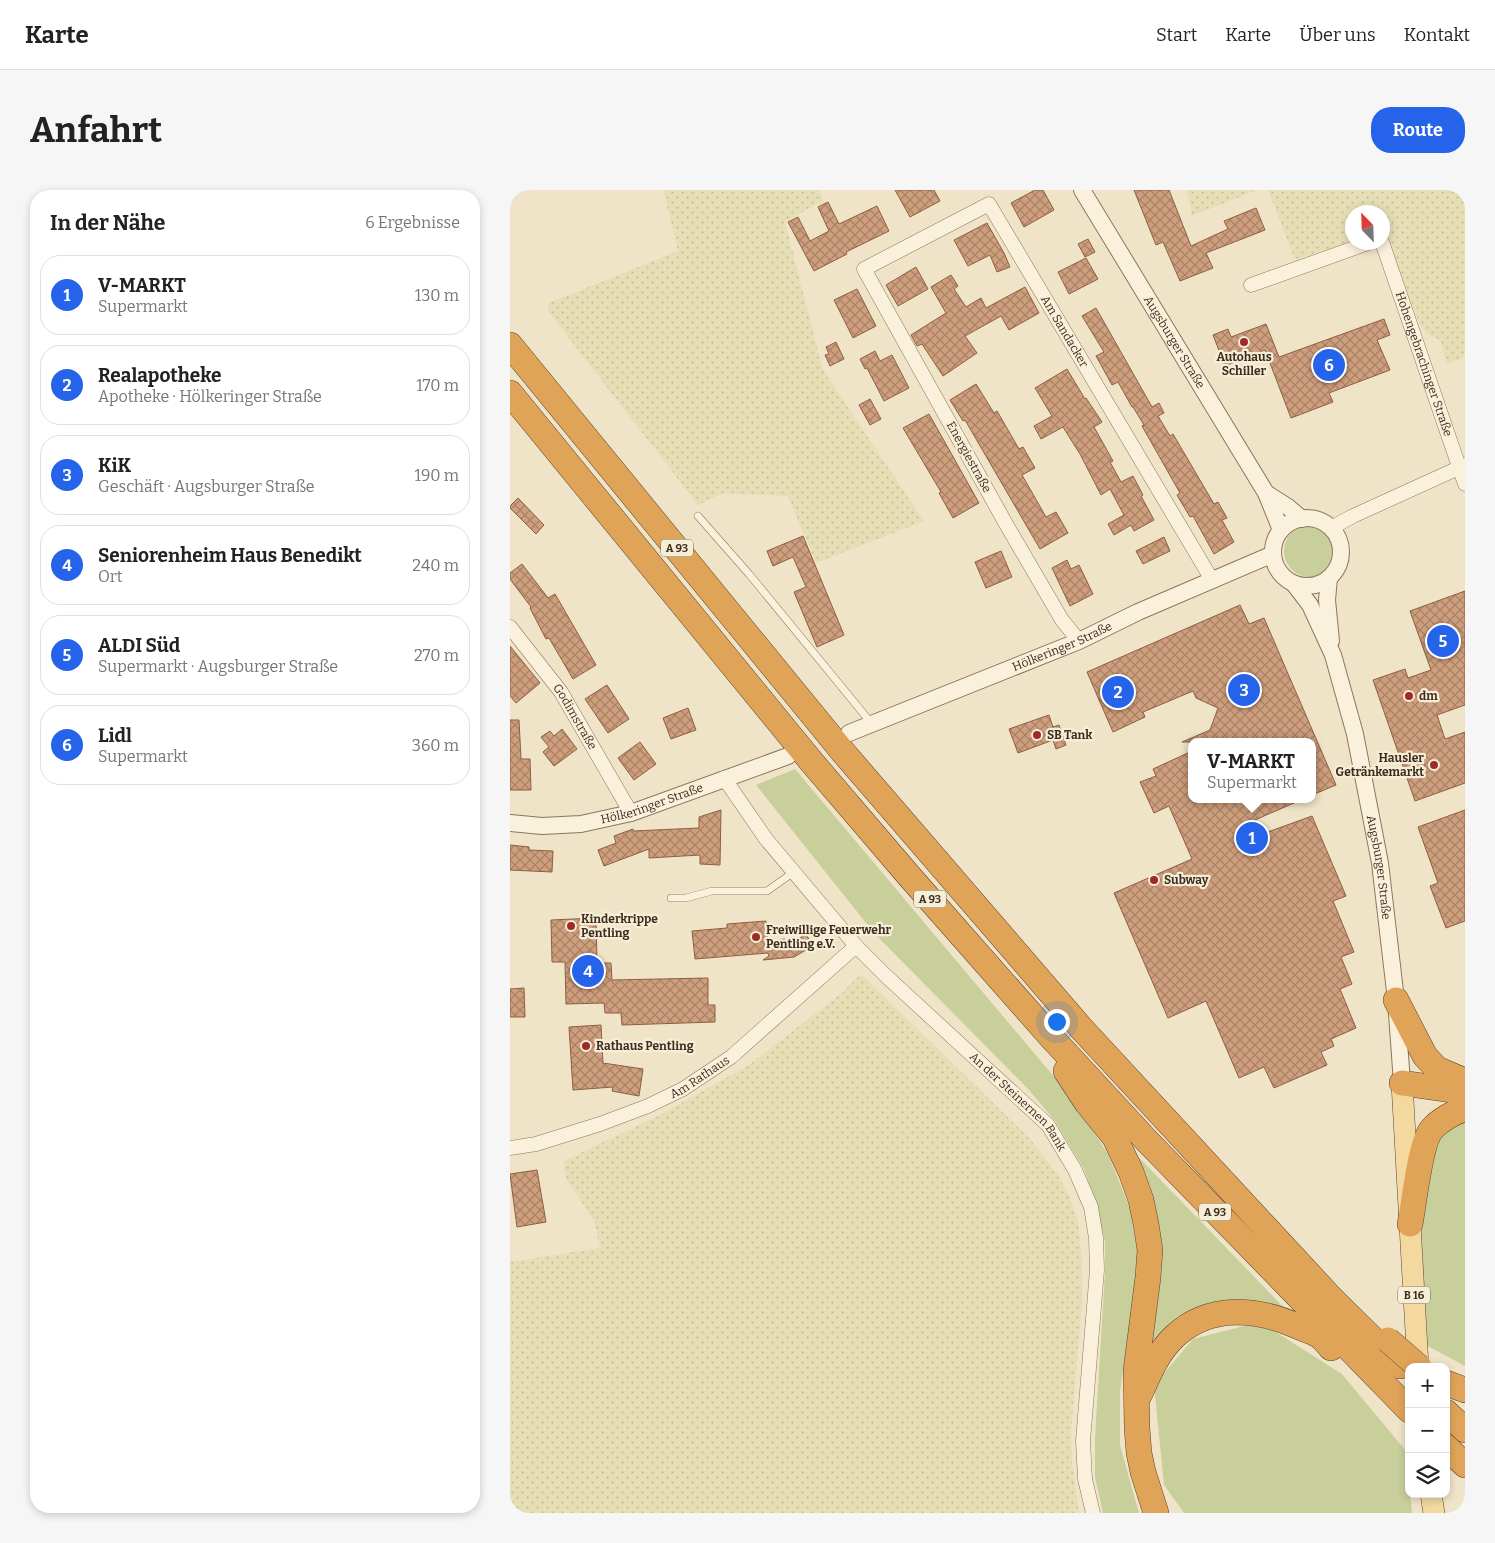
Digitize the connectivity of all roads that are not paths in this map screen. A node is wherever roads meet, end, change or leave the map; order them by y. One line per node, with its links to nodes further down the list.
1 (1082, 190): 10 (street, Augsburger Straße)
2 (1348, 250): 5 (street)
3 (1385, 250): 8 (street, Hohengebrachinger Straße)
4 (864, 270): 17 (street, Am Sandacker); 20 (street, Energiestraße)
5 (1250, 284)
6 (510, 345): 39 (highway, A 93)
7 (510, 393): 32 (highway, A 93)
8 (1462, 467): 9 (street, Hohengebrachinger Straße); 13 (street)
9 (1465, 484)
10 (1266, 493): 12 (street, Augsburger Straße); 14 (street, Augsburger Straße)
11 (698, 516): 22 (lane)
12 (1302, 519): 13 (street); 14 (street)
13 (1331, 528): 16 (street)
14 (1281, 530): 15 (street)
15 (1273, 554): 17 (street, Hölkeringer Straße); 18 (street)
16 (1329, 578): 18 (street); 21 (street, Augsburger Straße)
17 (1212, 580): 20 (street, Hölkeringer Straße)
18 (1294, 584): 21 (street, Augsburger Straße)
19 (510, 627): 26 (street, Godimstraße)
20 (1079, 641): 22 (street, Hölkeringer Straße)
21 (1333, 655): 31 (street, Augsburger Straße)
22 (872, 724): 23 (street, Hölkeringer Straße)
23 (849, 733)
24 (788, 756): 25 (street, Hölkeringer Straße)
25 (724, 778): 26 (street, Hölkeringer Straße); 28 (street, An der Steinernen Bank)
26 (631, 813): 27 (street, Hölkeringer Straße)
27 (510, 823)
28 (794, 872): 29 (lane); 30 (street, An der Steinernen Bank)
29 (672, 898)
30 (856, 946): 37 (street, Am Rathaus); 48 (street, An der Steinernen Bank)
31 (1396, 1000): 33 (highway); 34 (street, Augsburger Straße)
32 (1052, 1037): 45 (highway, A 93); 46 (highway)
33 (1465, 1081)
34 (1402, 1083): 35 (highway); 38 (main road, B 16)
35 (1465, 1092)
36 (1465, 1109): 38 (highway)
37 (510, 1148)
38 (1410, 1224): 41 (main road, B 16)
39 (1388, 1347): 40 (highway, bridge); 42 (highway)
40 (1413, 1363)
41 (1419, 1363)
42 (1405, 1369)
43 (1450, 1384): 44 (highway)
44 (1465, 1390)
45 (1395, 1397): 46 (highway)
46 (1137, 1401): 49 (highway)
47 (1432, 1498): 50 (main road)
48 (1093, 1513)
49 (1156, 1513)
50 (1434, 1513)

